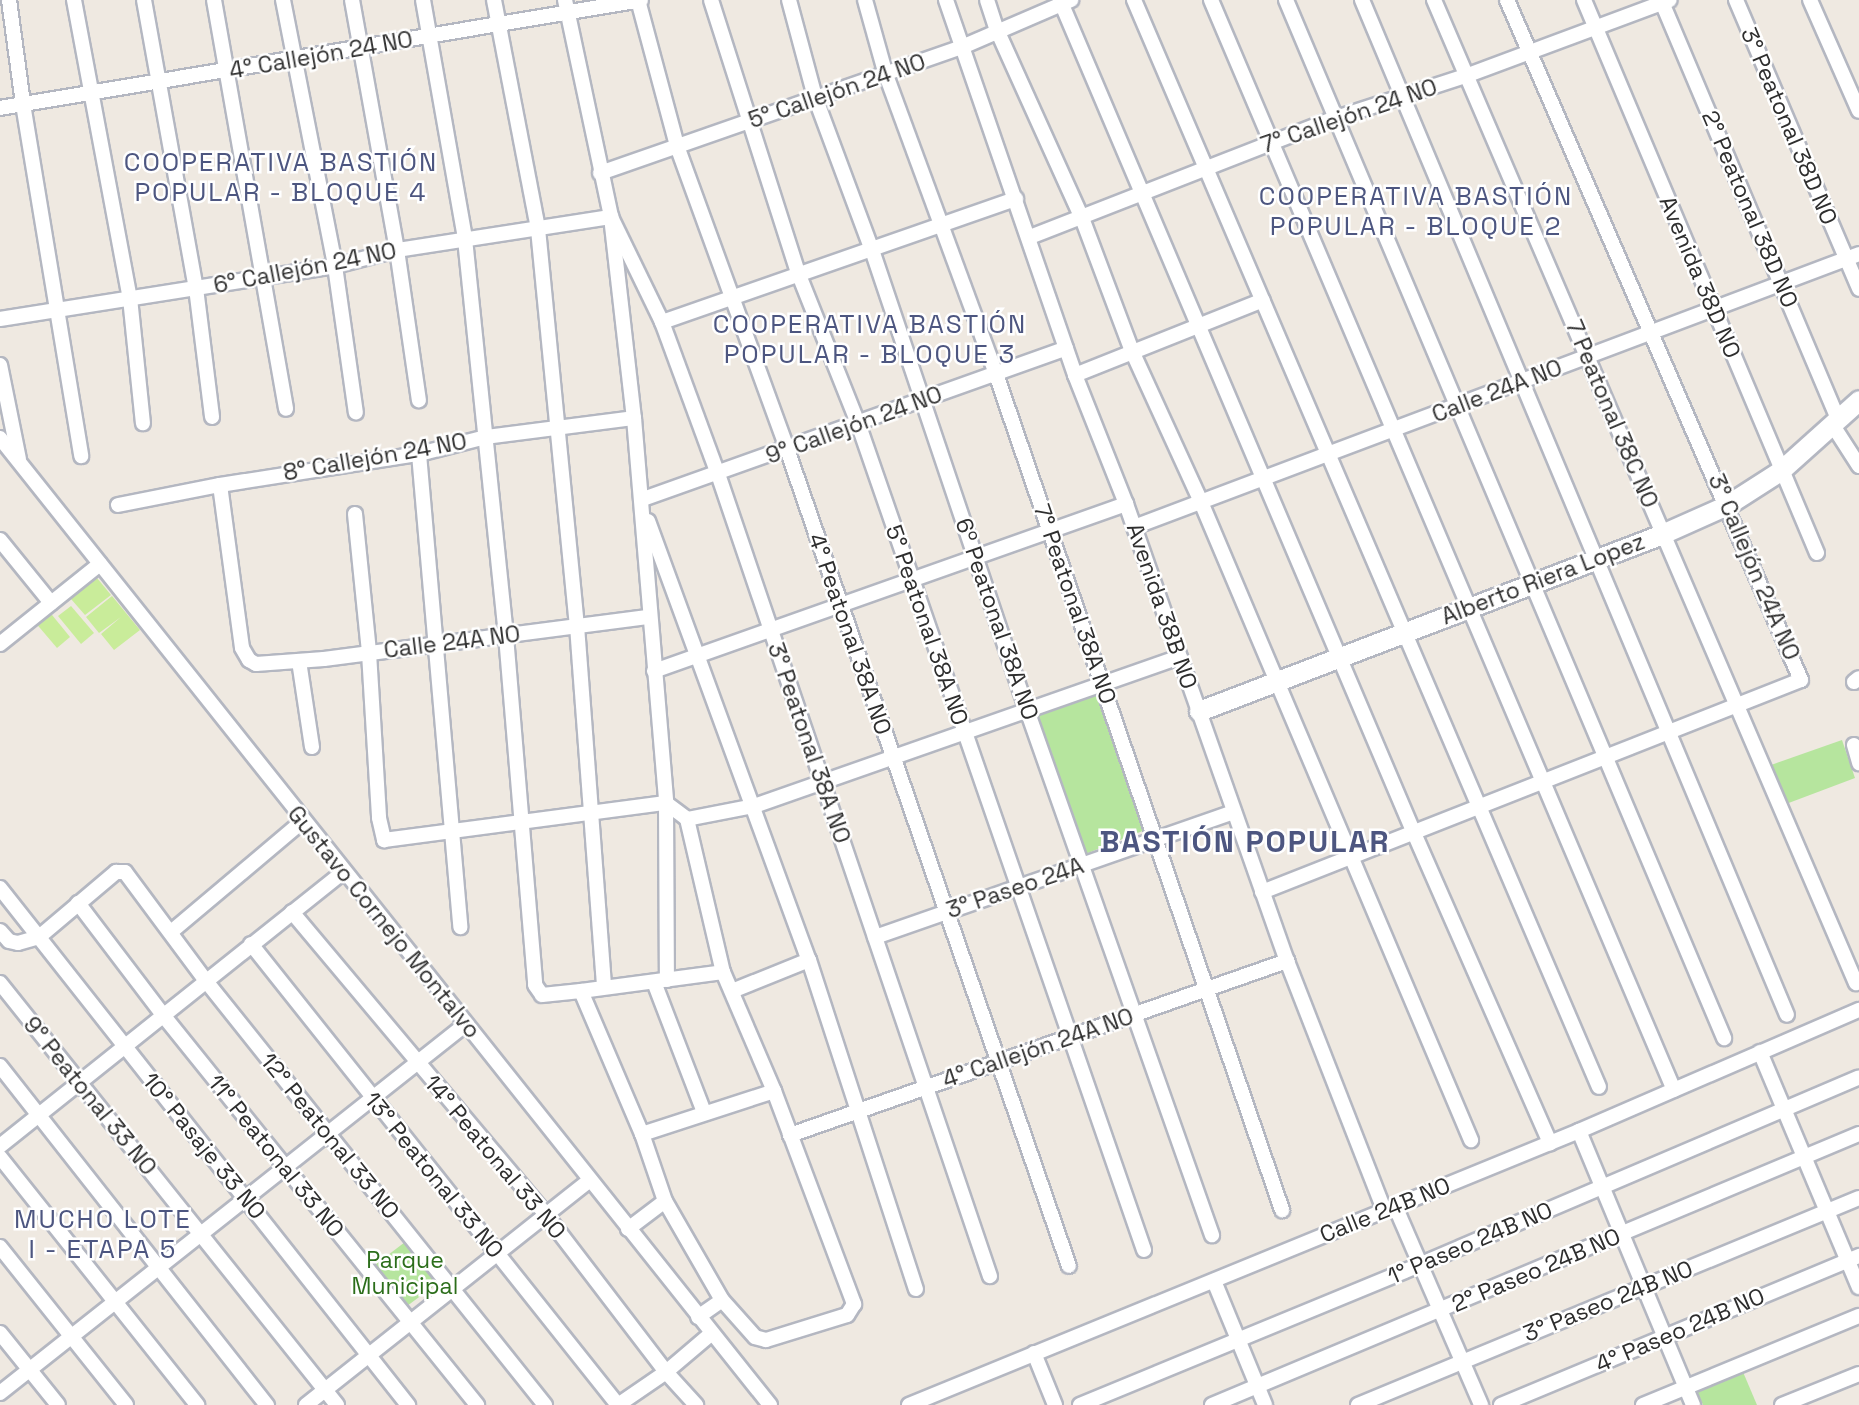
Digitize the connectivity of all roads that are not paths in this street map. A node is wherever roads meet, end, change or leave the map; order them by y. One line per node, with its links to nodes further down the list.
1 (9, 0): 42 (street)
2 (74, 0): 39 (street)
3 (144, 0): 38 (street)
4 (214, 0): 35 (street)
5 (283, 0): 34 (street)
6 (352, 0): 31 (street)
7 (423, 0): 30 (street)
8 (494, 0): 27 (street)
9 (639, 0): 26 (street, 4° Callejón 24 NO); 48 (street, 4° Peatonal 38A NO)
10 (711, 0): 46 (street, 5° Peatonal 38A NO)
11 (789, 0): 41 (street, 6º Peatonal 38A NO)
12 (865, 0): 36 (street, 7° Peatonal 38A NO)
13 (946, 0): 32 (street, Avenida 38B NO)
14 (987, 0): 29 (street)
15 (1134, 0): 49 (street)
16 (1211, 0): 47 (street)
17 (1286, 0): 45 (street)
18 (1362, 0): 40 (street)
19 (1434, 0): 37 (street, 7 Peatonal 38C NO)
20 (1507, 0): 33 (street, 3° Callejón 24A NO)
21 (1584, 0): 28 (street, Avenida 38D NO)
22 (1736, 0): 61 (street, 3° Peatonal 38D NO)
23 (1810, 0): 44 (street)
24 (1065, 1): 29 (street, 5° Callejón 24 NO); 51 (street)
25 (1665, 1): 28 (street, 7° Callejón 24 NO); 65 (street, 2° Peatonal 38D NO)
26 (566, 7): 27 (street, 4° Callejón 24 NO); 50 (street, 3° Peatonal 38A NO)
27 (499, 25): 30 (street, 4° Callejón 24 NO); 56 (street)
28 (1595, 27): 33 (street, 7° Callejón 24 NO); 71 (street, Avenida 38D NO)
29 (997, 30): 32 (street, 5° Callejón 24 NO); 54 (street)
30 (430, 36): 31 (street, 4° Callejón 24 NO); 58 (street)
31 (360, 47): 34 (street, 4° Callejón 24 NO); 59 (street)
32 (962, 47): 36 (street, 5° Callejón 24 NO); 52 (street, Avenida 38B NO)
33 (1528, 53): 37 (street, 7° Callejón 24 NO); 76 (street, 3° Callejón 24A NO)
34 (295, 60): 35 (street, 4° Callejón 24 NO); 62 (street)
35 (228, 71): 38 (street, 4° Callejón 24 NO); 64 (street)
36 (886, 75): 41 (street, 5° Callejón 24 NO); 55 (street, 7° Peatonal 38A NO)
37 (1468, 75): 40 (street, 7° Callejón 24 NO); 79 (street, 7 Peatonal 38C NO)
38 (158, 81): 39 (street, 4° Callejón 24 NO); 66 (street)
39 (90, 93): 42 (street, 4° Callejón 24 NO); 68 (street)
40 (1401, 96): 45 (street, 7° Callejón 24 NO); 83 (street)
41 (815, 97): 46 (street, 5° Callejón 24 NO); 60 (street, 6º Peatonal 38A NO)
42 (23, 104): 43 (street, 4° Callejón 24 NO); 72 (street)
43 (0, 108)
44 (1859, 111)
45 (1336, 118): 47 (street, 7° Callejón 24 NO); 87 (street)
46 (748, 122): 48 (street, 5° Callejón 24 NO); 63 (street, 5° Peatonal 38A NO)
47 (1271, 142): 49 (street, 7° Callejón 24 NO); 96 (street)
48 (677, 146): 50 (street, 5° Callejón 24 NO); 69 (street, 4° Peatonal 38A NO)
49 (1207, 167): 51 (street, 7° Callejón 24 NO); 70 (street)
50 (600, 173): 53 (street, 3° Peatonal 38A NO)
51 (1144, 195): 54 (street, 7° Callejón 24 NO); 75 (street)
52 (1016, 199): 55 (street); 57 (street, Avenida 38B NO)
53 (611, 217): 56 (street, 6° Callejón 24 NO); 74 (street, 3° Peatonal 38A NO); 91 (street, 3° Peatonal 38A NO)
54 (1082, 218): 57 (street, 7° Callejón 24 NO); 78 (street)
55 (940, 228): 60 (street); 81 (street, 7° Peatonal 38A NO)
56 (538, 229): 58 (street, 6° Callejón 24 NO); 95 (street)
57 (1030, 237): 77 (street, Avenida 38B NO)
58 (465, 239): 59 (street, 6° Callejón 24 NO); 97 (street)
59 (397, 250): 62 (street, 6° Callejón 24 NO); 84 (street)
60 (872, 250): 63 (street); 85 (street, 6º Peatonal 38A NO)
61 (1852, 257): 65 (street, Calle 24A NO); 67 (street, 3° Peatonal 38D NO)
62 (335, 266): 64 (street, 6° Callejón 24 NO); 89 (street)
63 (799, 275): 69 (street); 94 (street, 5° Peatonal 38A NO)
64 (265, 277): 66 (street, 6° Callejón 24 NO); 88 (street)
65 (1781, 284): 71 (street, Calle 24A NO); 92 (street, 2° Peatonal 38D NO)
66 (196, 288): 68 (street, 6° Callejón 24 NO); 90 (street)
67 (1859, 289)
68 (130, 298): 72 (street, 6° Callejón 24 NO); 93 (street)
69 (730, 298): 74 (street); 99 (street, 4° Peatonal 38A NO)
70 (1263, 300): 75 (street); 101 (street)
71 (1714, 309): 76 (street, Calle 24A NO); 105 (street, Avenida 38D NO)
72 (57, 310): 73 (street, 6° Callejón 24 NO); 102 (street)
73 (0, 319)
74 (662, 322): 106 (street, 3° Peatonal 38A NO)
75 (1199, 326): 78 (street); 107 (street)
76 (1652, 333): 79 (street, Calle 24A NO); 113 (street, 3° Callejón 24A NO)
77 (1066, 348): 81 (street, 9° Callejón 24 NO); 82 (street, Avenida 38B NO)
78 (1132, 351): 82 (street); 109 (street)
79 (1589, 356): 83 (street, Calle 24A NO); 117 (street, 7 Peatonal 38C NO)
80 (0, 365): 103 (street)
81 (996, 374): 85 (street, 9° Callejón 24 NO); 116 (street, 7° Peatonal 38A NO)
82 (1075, 374): 111 (street, Avenida 38B NO)
83 (1522, 382): 87 (street, Calle 24A NO); 121 (street)
84 (419, 400)
85 (923, 400): 94 (street, 9° Callejón 24 NO); 120 (street, 6º Peatonal 38A NO)
86 (1859, 400): 92 (main road, Alberto Riera Lopez)
87 (1458, 406): 96 (street, Calle 24A NO); 124 (street)
88 (286, 409)
89 (356, 413)
90 (212, 417)
91 (634, 418): 95 (street, 8° Callejón 24 NO); 110 (street, 3° Peatonal 38A NO)
92 (1835, 421): 104 (street, 2° Peatonal 38D NO); 105 (main road, Alberto Riera Lopez)
93 (143, 423)
94 (858, 423): 99 (street, 9° Callejón 24 NO); 123 (street, 5° Peatonal 38A NO)
95 (557, 428): 97 (street, 8° Callejón 24 NO); 129 (street)
96 (1395, 429): 101 (street, Calle 24A NO); 127 (street)
97 (486, 437): 100 (street, 8° Callejón 24 NO); 132 (street)
98 (0, 438): 103 (street, Gustavo Cornejo Montalvo)
99 (787, 449): 106 (street, 9° Callejón 24 NO); 126 (street, 4° Peatonal 38A NO)
100 (419, 454): 108 (street, 8° Callejón 24 NO); 134 (street)
101 (1329, 455): 107 (street, Calle 24A NO); 131 (street)
102 (81, 456)
103 (20, 464): 122 (street, Gustavo Cornejo Montalvo)
104 (1859, 466)
105 (1780, 471): 113 (main road, Alberto Riera Lopez); 119 (street, Avenida 38D NO)
106 (718, 474): 110 (street, 9° Callejón 24 NO); 130 (street, 3° Peatonal 38A NO)
107 (1264, 479): 109 (street, Calle 24A NO); 138 (street)
108 (220, 485): 112 (street, 8° Callejón 24 NO); 139 (street, Calle 24A NO)
109 (1201, 502): 115 (street, Calle 24A NO); 141 (street)
110 (643, 503): 128 (street, 3° Peatonal 38A NO); 136 (street)
111 (1126, 504): 115 (street, Avenida 38B NO); 116 (street)
112 (118, 505)
113 (1727, 505): 117 (main road, Alberto Riera Lopez); 143 (street, 3° Callejón 24A NO)
114 (355, 514): 135 (street)
115 (1134, 527): 137 (street, Avenida 38B NO)
116 (1050, 531): 120 (street); 142 (street, 7° Peatonal 38A NO)
117 (1662, 534): 121 (main road, Alberto Riera Lopez); 143 (street, 7 Peatonal 38C NO)
118 (0, 540): 125 (street)
119 (1817, 553)
120 (976, 557): 123 (street); 144 (street, 6º Peatonal 38A NO)
121 (1596, 558): 124 (main road, Alberto Riera Lopez); 147 (street)
122 (100, 564): 125 (street); 162 (street, Gustavo Cornejo Montalvo)
123 (912, 580): 126 (street); 146 (street, 5° Peatonal 38A NO)
124 (1532, 583): 127 (main road, Alberto Riera Lopez); 151 (street)
125 (51, 603): 133 (street)
126 (841, 605): 130 (street); 150 (street, 4° Peatonal 38A NO)
127 (1471, 607): 131 (main road, Alberto Riera Lopez); 154 (street)
128 (649, 617): 129 (street, Calle 24A NO); 140 (street, 3° Peatonal 38A NO)
129 (577, 626): 132 (street, Calle 24A NO); 158 (street)
130 (770, 630): 136 (street); 153 (street, 3° Peatonal 38A NO)
131 (1405, 632): 138 (main road, Alberto Riera Lopez); 157 (street)
132 (506, 636): 134 (street, Calle 24A NO); 161 (street)
133 (2, 637)
134 (435, 645): 135 (street, Calle 24A NO); 163 (street)
135 (369, 653): 139 (street, Calle 24A NO); 163 (street)
136 (698, 656): 140 (street); 156 (street)
137 (1180, 657): 142 (street); 145 (street, Avenida 38B NO)
138 (1339, 657): 141 (main road, Alberto Riera Lopez); 164 (street)
139 (299, 661): 149 (street)
140 (654, 671): 155 (street, 3° Peatonal 38A NO)
141 (1277, 681): 145 (main road, Alberto Riera Lopez); 166 (street)
142 (1102, 684): 144 (street); 165 (street, 7° Peatonal 38A NO)
143 (1738, 706): 147 (street, 3° Callejón 24A NO); 187 (street, 7 Peatonal 38C NO)
144 (1027, 710): 146 (street); 167 (street, 6º Peatonal 38A NO)
145 (1199, 711): 159 (street, Avenida 38B NO)
146 (965, 732): 150 (street); 169 (street, 5° Peatonal 38A NO)
147 (1669, 733): 151 (street, 3° Callejón 24A NO); 195 (street)
148 (1854, 746): 152 (street)
149 (312, 747)
150 (893, 757): 153 (street); 174 (street, 4° Peatonal 38A NO)
151 (1606, 758): 154 (street, 3° Callejón 24A NO); 198 (street)
152 (1859, 763)
153 (822, 782): 156 (street); 179 (street, 3° Peatonal 38A NO)
154 (1545, 782): 157 (street, 3° Callejón 24A NO); 209 (street)
155 (666, 803): 158 (street); 160 (street); 185 (street, 3° Peatonal 38A NO)
156 (754, 806): 160 (street); 181 (street)
157 (1479, 807): 164 (street, 3° Callejón 24A NO); 207 (street)
158 (589, 811): 161 (street); 188 (street)
159 (1234, 812): 165 (street, 3° Paseo 24A); 171 (street, Avenida 38B NO)
160 (687, 819): 183 (street)
161 (520, 820): 163 (street); 190 (street)
162 (303, 821): 168 (street, Gustavo Cornejo Montalvo); 177 (street)
163 (451, 831): 175 (street)
164 (1414, 833): 166 (street, 3° Callejón 24A NO); 221 (street)
165 (1156, 839): 167 (street, 3° Paseo 24A); 189 (street, 7° Peatonal 38A NO)
166 (1352, 857): 171 (street, 3° Callejón 24A NO); 220 (street)
167 (1082, 865): 169 (street, 3° Paseo 24A); 194 (street, 6º Peatonal 38A NO)
168 (344, 872): 173 (street); 196 (street, Gustavo Cornejo Montalvo)
169 (1018, 887): 174 (street, 3° Paseo 24A); 197 (street, 5° Peatonal 38A NO)
170 (1, 892): 178 (street, 10° Pasaje 33 NO)
171 (1262, 892): 182 (street, Avenida 38B NO)
172 (78, 903): 177 (street, 12° Peatonal 33 NO); 178 (street); 193 (street, 11° Peatonal 33 NO)
173 (292, 912): 180 (street); 202 (street, 14° Peatonal 33 NO)
174 (947, 912): 179 (street, 3° Paseo 24A); 201 (street, 4° Peatonal 38A NO)
175 (460, 927)
176 (0, 931): 178 (street)
177 (171, 932): 184 (street, 12° Peatonal 33 NO)
178 (39, 937): 199 (street, 10° Pasaje 33 NO)
179 (874, 937): 206 (street, 3° Peatonal 38A NO)
180 (251, 944): 184 (street); 210 (street, 13° Peatonal 33 NO)
181 (810, 960): 191 (street); 212 (street)
182 (1287, 961): 189 (street, 4° Callejón 24A NO); 231 (street, Avenida 38B NO)
183 (723, 972): 185 (street); 191 (street)
184 (206, 981): 193 (street); 216 (street, 12° Peatonal 33 NO)
185 (660, 981): 188 (street); 213 (street)
186 (0, 983): 205 (street, 9° Peatonal 33 NO)
187 (1856, 983)
188 (604, 987): 190 (street)
189 (1207, 989): 194 (street, 4° Callejón 24A NO); 232 (street, 7° Peatonal 38A NO)
190 (581, 991): 217 (street)
191 (732, 991): 208 (street)
192 (1859, 1010): 200 (street, Calle 24B NO)
193 (163, 1015): 199 (street); 225 (street, 11° Peatonal 33 NO)
194 (1134, 1015): 197 (street, 4° Callejón 24A NO); 238 (street, 6º Peatonal 38A NO)
195 (1787, 1015)
196 (466, 1024): 202 (street); 226 (street, Gustavo Cornejo Montalvo)
197 (1070, 1037): 201 (street, 4° Callejón 24A NO); 240 (street, 5° Peatonal 38A NO)
198 (1724, 1038)
199 (124, 1046): 205 (street); 229 (street, 10° Pasaje 33 NO)
200 (1760, 1052): 209 (street, Calle 24B NO); 211 (street)
201 (999, 1062): 206 (street, 4° Callejón 24A NO); 244 (street, 4° Peatonal 38A NO)
202 (417, 1063): 210 (street); 234 (street, 14° Peatonal 33 NO)
203 (0, 1066): 214 (street)
204 (1859, 1077): 211 (street, 1° Paseo 24B NO)
205 (79, 1082): 214 (street); 237 (street, 9° Peatonal 33 NO)
206 (925, 1087): 212 (street, 4° Callejón 24A NO); 246 (street, 3° Peatonal 38A NO)
207 (1599, 1087)
208 (774, 1090): 213 (street); 219 (street)
209 (1674, 1090): 215 (street, Calle 24B NO)
210 (373, 1099): 216 (street); 241 (street, 13° Peatonal 33 NO)
211 (1784, 1109): 224 (street); 227 (street, 1° Paseo 24B NO)
212 (861, 1110): 219 (street, 4° Callejón 24A NO); 251 (street)
213 (704, 1112): 217 (street)
214 (38, 1115): 222 (street); 245 (street)
215 (1579, 1131): 221 (street, Calle 24B NO); 227 (street)
216 (328, 1134): 225 (street); 250 (street, 12° Peatonal 33 NO)
217 (642, 1134): 230 (street)
218 (1859, 1134): 224 (street, 2° Paseo 24B NO)
219 (790, 1135): 252 (street)
220 (1471, 1140)
221 (1550, 1143): 231 (street, Calle 24B NO)
222 (0, 1146)
223 (0, 1157): 253 (street)
224 (1804, 1157): 233 (street); 236 (street, 2° Paseo 24B NO)
225 (285, 1168): 229 (street); 257 (street, 11° Peatonal 33 NO)
226 (590, 1180): 234 (street); 235 (street, Gustavo Cornejo Montalvo)
227 (1602, 1188): 236 (street); 243 (street, 1° Paseo 24B NO)
228 (1859, 1198): 233 (street, 3° Paseo 24B NO)
229 (246, 1199): 237 (street); 264 (street, 10° Pasaje 33 NO)
230 (665, 1201): 235 (street); 252 (street)
231 (1390, 1208): 243 (street, Avenida 38B NO); 247 (street, Calle 24B NO)
232 (1282, 1210)
233 (1827, 1211): 242 (street); 248 (street, 3° Paseo 24B NO)
234 (546, 1215): 241 (street); 267 (street, 14° Peatonal 33 NO)
235 (628, 1229): 256 (street, Gustavo Cornejo Montalvo)
236 (1622, 1234): 248 (street); 254 (street, 2° Paseo 24B NO)
237 (201, 1235): 245 (street); 271 (street, 9° Peatonal 33 NO)
238 (1212, 1235)
239 (0, 1247): 260 (street)
240 (1144, 1250)
241 (497, 1254): 250 (street); 282 (street, 13° Peatonal 33 NO)
242 (1853, 1258): 249 (street); 261 (street, 4° Paseo 24B NO)
243 (1419, 1265): 254 (street, Avenida 38B NO); 262 (street, 1° Paseo 24B NO)
244 (1069, 1266)
245 (160, 1267): 253 (street); 276 (street)
246 (990, 1276)
247 (1214, 1280): 262 (street); 263 (street, Calle 24B NO)
248 (1644, 1287): 261 (street); 265 (street, 3° Paseo 24B NO)
249 (1859, 1287)
250 (453, 1289): 257 (street); 281 (street, 12° Peatonal 33 NO)
251 (916, 1289)
252 (722, 1300): 256 (street)
253 (115, 1302): 260 (street); 275 (street)
254 (1438, 1311): 265 (street, Avenida 38B NO); 269 (street, 2° Paseo 24B NO)
255 (1859, 1316): 270 (street)
256 (698, 1317): 259 (street, Gustavo Cornejo Montalvo)
257 (410, 1323): 264 (street); 280 (street, 11° Peatonal 33 NO)
258 (0, 1333): 266 (street)
259 (712, 1333): 267 (street); 284 (street, Gustavo Cornejo Montalvo)
260 (71, 1336): 266 (street); 274 (street)
261 (1664, 1337): 270 (street); 292 (street, 4° Paseo 24B NO)
262 (1238, 1340): 269 (street); 287 (street, 1° Paseo 24B NO)
263 (1034, 1353): 285 (street, Calle 24B NO); 286 (street)
264 (369, 1355): 271 (street); 279 (street, 10° Pasaje 33 NO)
265 (1461, 1362): 290 (street, 3° Paseo 24B NO); 291 (street, Avenida 38B NO)
266 (29, 1369): 272 (street); 273 (street)
267 (666, 1372): 282 (street); 283 (street, 14° Peatonal 33 NO)
268 (1859, 1374): 295 (street)
269 (1257, 1387): 288 (street, 2° Paseo 24B NO); 289 (street)
270 (1686, 1387): 293 (street); 294 (street)
271 (325, 1390): 277 (street); 278 (street, 9° Peatonal 33 NO)
272 (0, 1393)
273 (58, 1405)
274 (127, 1405)
275 (197, 1405)
276 (267, 1405)
277 (306, 1405)
278 (337, 1405)
279 (408, 1405)
280 (477, 1405)
281 (545, 1405)
282 (618, 1405)
283 (696, 1405)
284 (770, 1405)
285 (909, 1405)
286 (1055, 1405)
287 (1080, 1405)
288 (1213, 1405)
289 (1265, 1405)
290 (1358, 1405)
291 (1481, 1405)
292 (1501, 1405)
293 (1643, 1405)
294 (1693, 1405)
295 (1782, 1405)

